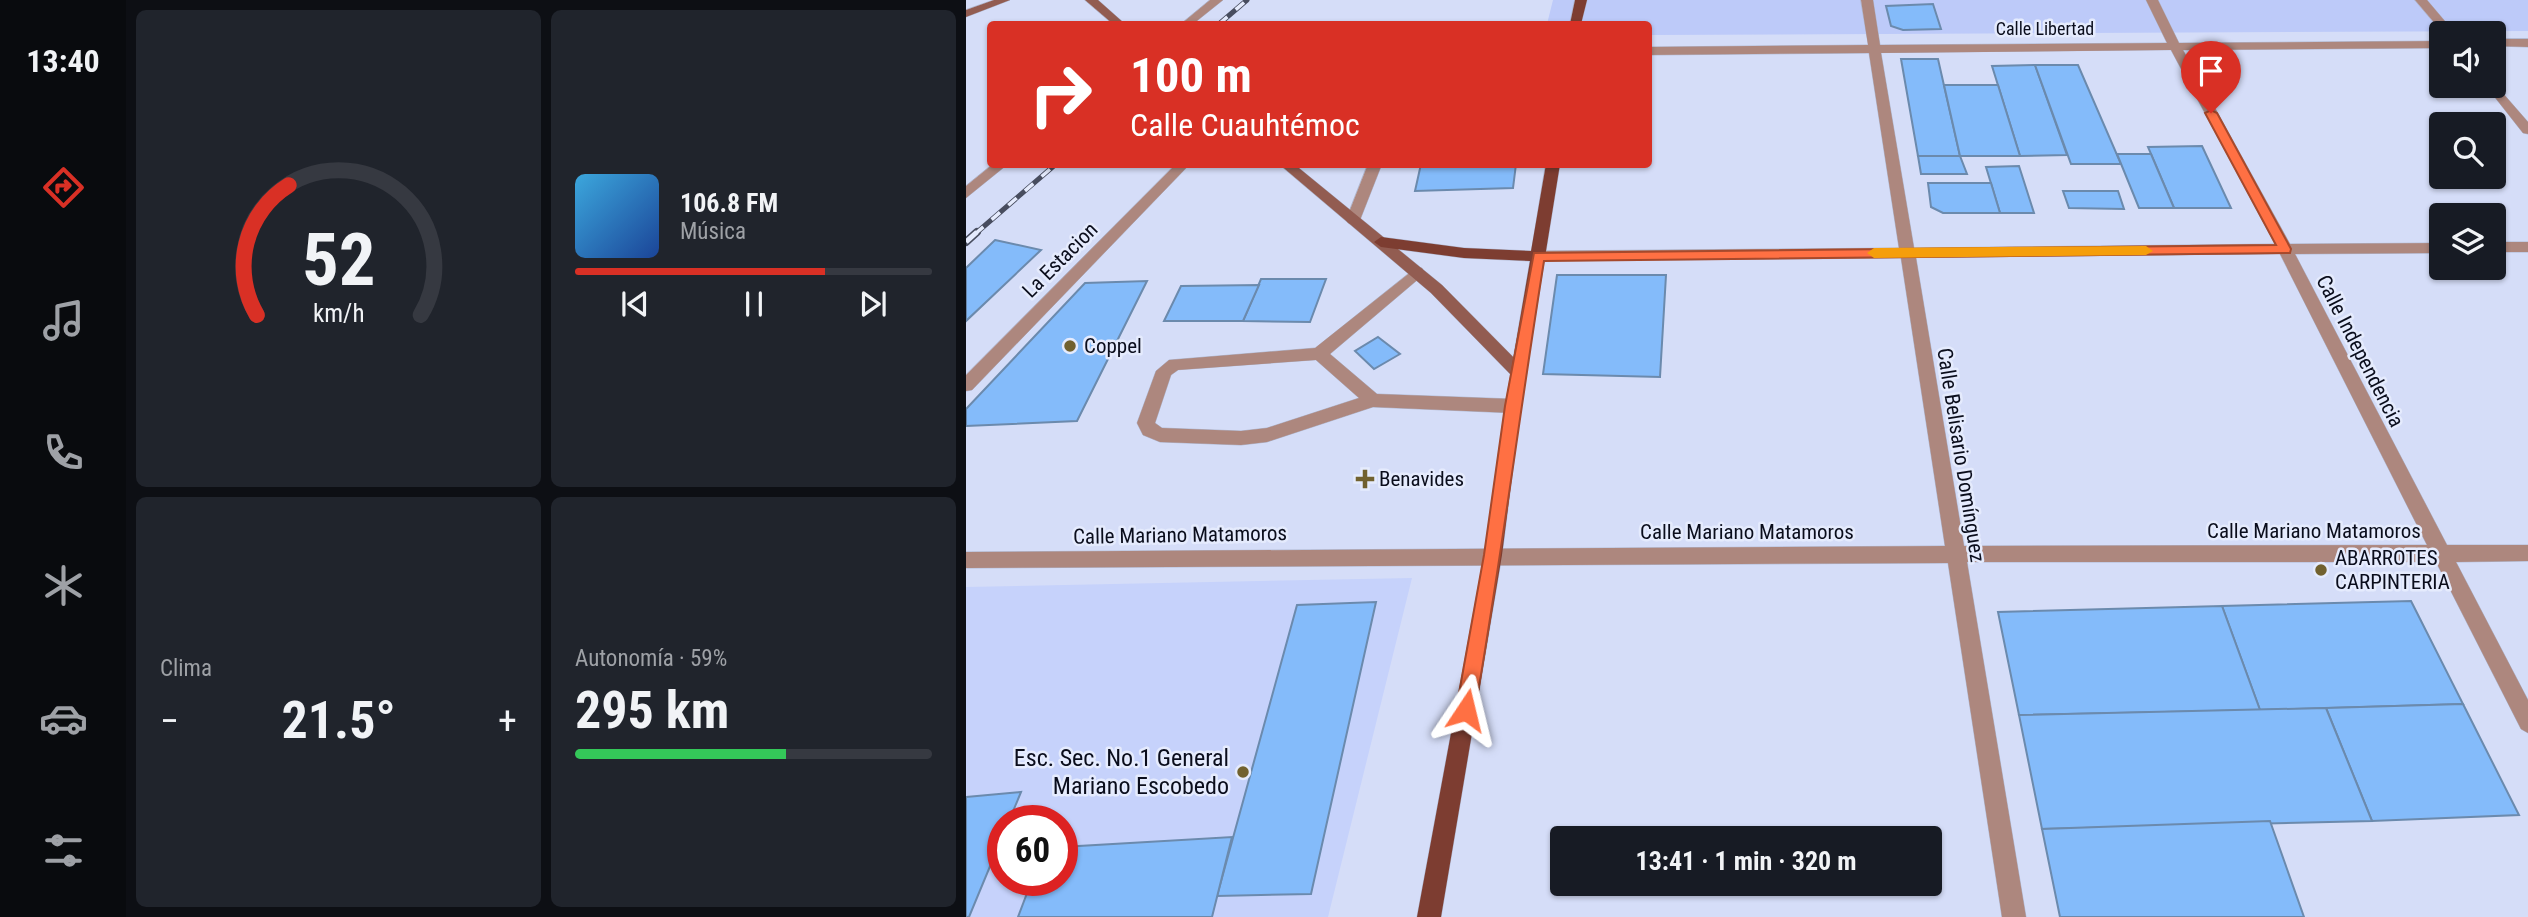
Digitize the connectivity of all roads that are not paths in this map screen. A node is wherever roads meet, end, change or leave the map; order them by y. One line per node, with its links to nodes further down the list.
1 (1004, 0): 8 (main road)
2 (1091, 0): 9 (main road)
3 (1217, 0): 10 (street)
4 (1581, 0): 11 (main road)
5 (1867, 0): 17 (street, Calle Belisario Domínguez)
6 (2152, 0): 16 (street, Calle Independencia)
7 (2421, 0): 12 (street)
8 (966, 14)
9 (1116, 21)
10 (1190, 21)
11 (1577, 21)
12 (2439, 21)
13 (2506, 43): 14 (street)
14 (2528, 43)
15 (2429, 44): 16 (street, Calle Libertad)
16 (2174, 46): 17 (street, Calle Libertad); 32 (street, Calle Independencia)
17 (1875, 47): 18 (street, Calle Libertad); 33 (street, Calle Belisario Domínguez)
18 (1652, 51)
19 (2502, 98): 20 (street)
20 (2528, 130)
21 (997, 168): 26 (street)
22 (1180, 168): 38 (street, La Estacion)
23 (1289, 168): 27 (main road)
24 (1373, 168): 27 (street)
25 (1552, 168): 34 (main road)
26 (966, 193)
27 (1353, 220): 28 (main road)
28 (1381, 242): 34 (main road); 35 (main road)
29 (2506, 247): 30 (street)
30 (2528, 247)
31 (2429, 248): 32 (street)
32 (2285, 249): 33 (street); 41 (street, Calle Independencia)
33 (1905, 253): 34 (street); 44 (street, Calle Belisario Domínguez)
34 (1538, 256): 37 (main road)
35 (1417, 271): 36 (street); 37 (main road)
36 (1319, 354): 39 (street); 39 (street)
37 (1519, 373): 40 (main road)
38 (966, 385)
39 (1373, 400): 40 (street)
40 (1513, 406): 43 (main road)
41 (2440, 553): 42 (street, Calle Mariano Matamoros); 44 (street, Calle Mariano Matamoros); 46 (street, Calle Independencia)
42 (2528, 553)
43 (1493, 555): 44 (street, Calle Mariano Matamoros); 45 (street, Calle Mariano Matamoros); 47 (main road)
44 (1954, 555): 48 (street, Calle Belisario Domínguez)
45 (966, 560)
46 (2528, 722)
47 (1429, 917)
48 (2014, 917)

